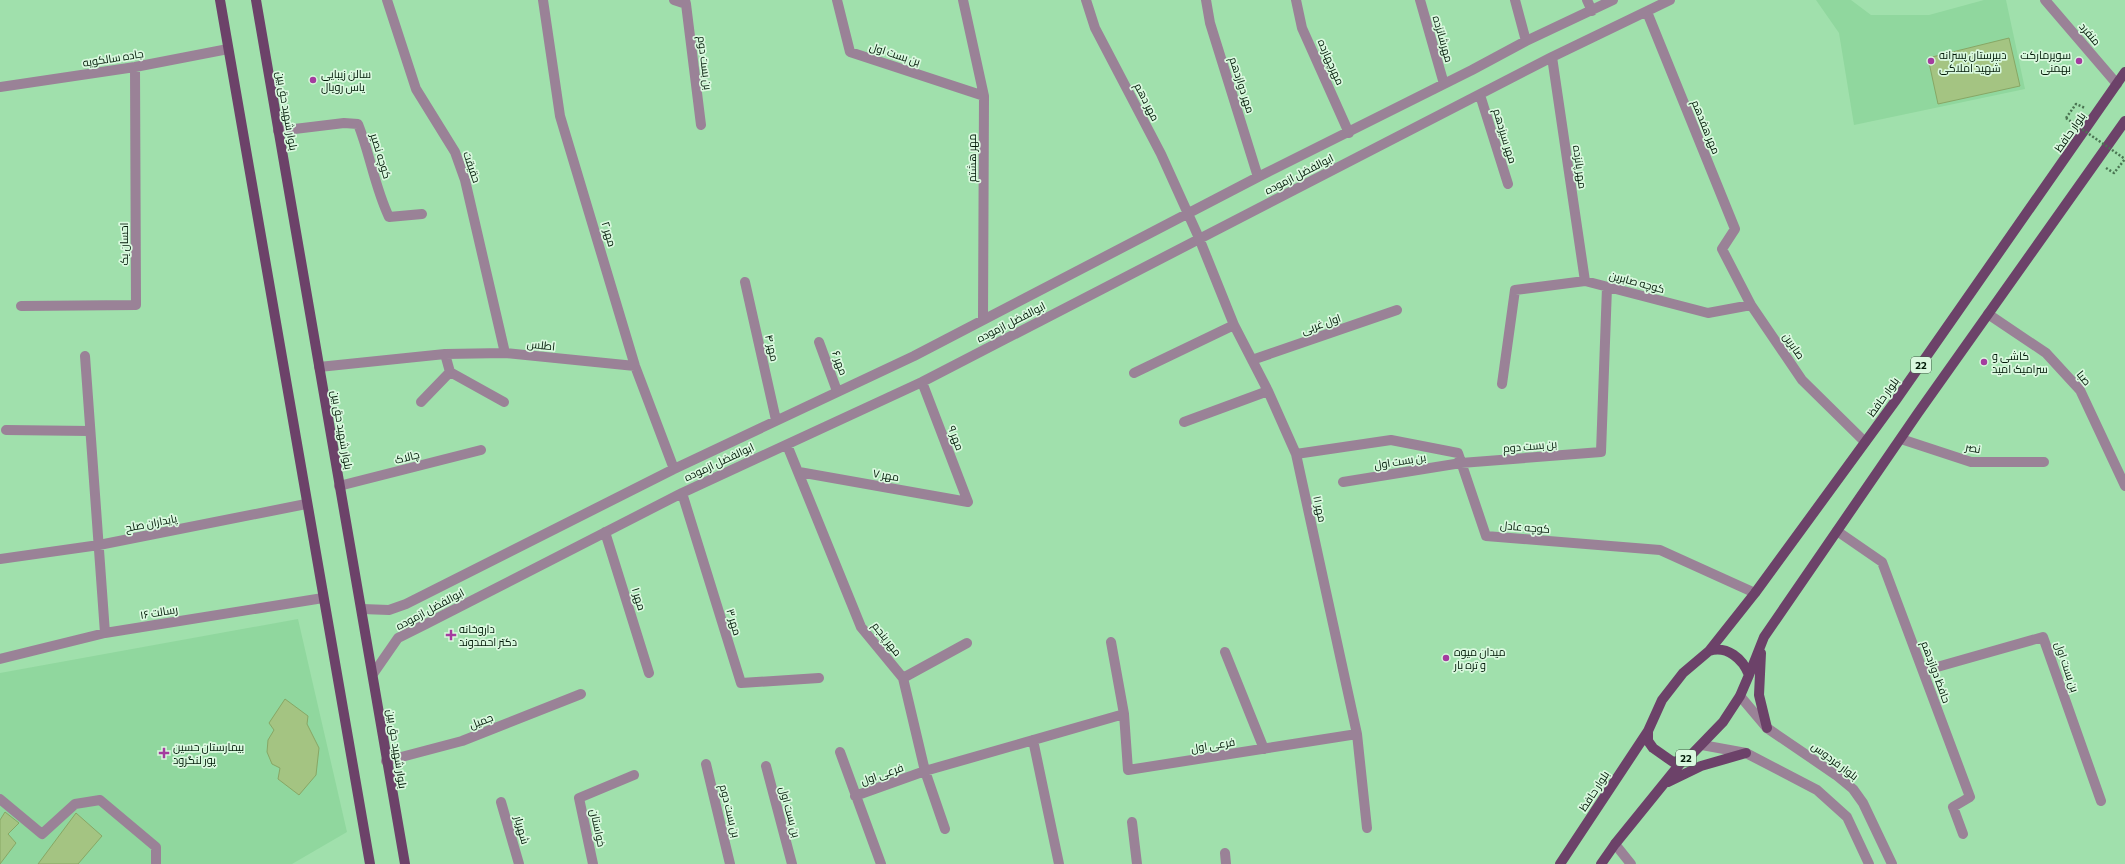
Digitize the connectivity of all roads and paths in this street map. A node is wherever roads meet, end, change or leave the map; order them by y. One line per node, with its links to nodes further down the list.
1 (220, 0): 21 (main road)
2 (256, 0): 33 (main road, بلوار شهید حق بین)
3 (387, 0): 53 (street, حقیقت)
4 (543, 0): 57 (street, مهر ۲)
5 (674, 0): 17 (street)
6 (837, 0): 29 (street, بن بست اول)
7 (963, 0): 29 (street, مهر هشتم)
8 (1086, 0): 40 (street, مهر دهم)
9 (1206, 0): 37 (street, مهر دوازدهم)
10 (1296, 0): 34 (street, مهرچهارده)
11 (1420, 0): 25 (street, مهرشانزده)
12 (1515, 0): 20 (street)
13 (1587, 0): 18 (street)
14 (1613, 0): 18 (street, ابوالفضل ازموده)
15 (1670, 0): 19 (street, ابوالفضل ازموده)
16 (2045, 0): 26 (street, منفرد)
17 (685, 2): 32 (street, بن بست دوم)
18 (1592, 11): 20 (street, ابوالفضل ازموده)
19 (1647, 12): 22 (street, ابوالفضل ازموده); 42 (street, مهر هفدهم)
20 (1526, 41): 25 (street, ابوالفضل ازموده)
21 (228, 49): 23 (street, جاده سالکویه); 85 (main road)
22 (1552, 57): 28 (street, ابوالفضل ازموده); 43 (street, مهر پانزده)
23 (135, 67): 27 (street, جاده سالکویه); 47 (street, احسان یک)
24 (2125, 72): 26 (main road, بلوار حافظ / 22)
25 (1444, 84): 34 (street, ابوالفضل ازموده)
26 (2117, 84): 72 (main road, بلوار حافظ / 22)
27 (0, 87)
28 (1480, 95): 38 (street, مهر سیزدهم); 41 (street, ابوالفضل ازموده)
29 (984, 96): 50 (street, مهر هشتم)
30 (2086, 109): 35 (path, bridge)
31 (2125, 121): 49 (main road, 22)
32 (701, 125)
33 (278, 131): 39 (street, کوچه نصیر); 58 (main road, بلوار شهید حق بین)
34 (1349, 133): 37 (street, ابوالفضل ازموده)
35 (2125, 159): 36 (path)
36 (2106, 168)
37 (1258, 177): 40 (street, ابوالفضل ازموده)
38 (1508, 184)
39 (422, 214)
40 (1187, 215): 41 (street, مهر ۱۱); 50 (street, ابوالفضل ازموده)
41 (1199, 238): 51 (street, مهر ۱۱); 61 (street, ابوالفضل ازموده)
42 (1722, 249): 46 (street, صابرین)
43 (1584, 281): 45 (street, کوچه صابرین); 62 (street, کوچه صابرین)
44 (745, 282): 67 (street, مهر ۴)
45 (1607, 287): 46 (street, کوچه صابرین); 77 (street, بن بست دوم)
46 (1751, 305): 72 (street, صابرین)
47 (21, 306)
48 (1397, 310): 56 (street, اول غربی)
49 (1988, 314): 71 (main road, 22); 82 (street, صبا)
50 (983, 319): 63 (street, ابوالفضل ازموده)
51 (1234, 325): 56 (street, مهر ۱۱); 60 (street)
52 (819, 342): 63 (street, مهر ۶)
53 (505, 353): 54 (street, اطلس); 57 (street, اطلس)
54 (445, 354): 58 (street, اطلس); 59 (street)
55 (85, 356): 70 (street)
56 (1252, 360): 64 (street, مهر ۱۱)
57 (636, 366): 78 (street, مهر ۲)
58 (319, 367): 81 (main road, بلوار شهید حق بین)
59 (450, 372): 65 (street); 66 (street)
60 (1134, 373)
61 (922, 382): 73 (street, ابوالفضل ازموده); 84 (street, مهر ۹)
62 (1502, 384)
63 (837, 391): 67 (street, ابوالفضل ازموده)
64 (1268, 391): 68 (street); 75 (street, مهر ۱۱)
65 (421, 402)
66 (504, 402)
67 (776, 420): 78 (street, ابوالفضل ازموده)
68 (1184, 422)
69 (6, 430): 70 (street)
70 (90, 431): 88 (street)
71 (1901, 439): 76 (street, نصر); 86 (main road, 22)
72 (1865, 442): 90 (main road, بلوار حافظ / 22)
73 (787, 445): 79 (street, مهر پنجم); 83 (street, ابوالفضل ازموده)
74 (481, 450): 81 (street, چالاک)
75 (1296, 454): 77 (street, کوچه عادل); 111 (street, مهر ۱۱)
76 (2044, 462)
77 (1461, 463): 80 (street, بن بست اول); 90 (street, کوچه عادل)
78 (674, 469): 92 (street, ابوالفضل ازموده)
79 (799, 472): 84 (street, مهر ۷); 105 (street, مهر پنجم)
80 (1343, 482)
81 (339, 486): 92 (main road, بلوار شهید حق بین)
82 (2125, 486)
83 (682, 493): 87 (street, ابوالفضل ازموده); 104 (street, مهر ۳)
84 (968, 502)
85 (306, 504): 88 (street, پایداران صلح); 91 (main road)
86 (1837, 531): 94 (main road, 22); 100 (street, حافظ دوازدهم)
87 (605, 532): 101 (street, مهر ۱); 102 (street, ابوالفضل ازموده)
88 (99, 545): 89 (street, پایداران صلح); 93 (street)
89 (0, 559)
90 (1755, 593): 97 (main road, بلوار حافظ / 22)
91 (323, 598): 93 (street, رسالت ۱۶); 135 (main road)
92 (362, 609): 102 (main road, بلوار شهید حق بین)
93 (105, 633): 99 (street, رسالت ۱۶)
94 (1764, 637): 103 (main road, 22); 109 (main road)
95 (1110, 642): 108 (street, فرعی اول)
96 (968, 643): 105 (street)
97 (1709, 651): 103 (main road); 110 (main road, 22)
98 (1225, 652): 114 (street)
99 (0, 659)
100 (1923, 671): 126 (street, بن بست اول); 131 (street, حافظ دوازدهم)
101 (649, 672)
102 (373, 674): 118 (main road, بلوار شهید حق بین)
103 (1749, 675): 107 (main road, 22)
104 (819, 678)
105 (903, 678): 121 (street, مهر پنجم)
106 (581, 694): 118 (street, جمیل)
107 (1740, 696): 109 (street, بلوار فردوس); 113 (main road, 22)
108 (1124, 714): 112 (street, فرعی اول); 114 (street, فرعی اول)
109 (1767, 728): 149 (street, بلوار فردوس)
110 (1648, 731): 117 (main road, 22); 145 (main road, بلوار حافظ / 22)
111 (1357, 734): 114 (street, فرعی اول); 129 (street, مهر ۱۱)
112 (1033, 740): 121 (street, فرعی اول); 142 (street)
113 (1702, 745): 116 (street); 117 (main road, 22)
114 (1264, 749)
115 (840, 752): 124 (street)
116 (1746, 753): 123 (main road); 148 (street)
117 (1683, 760): 123 (main road, 22)
118 (386, 761): 136 (main road, بلوار شهید حق بین)
119 (706, 764): 139 (street, بن بست دوم)
120 (766, 766): 140 (street, بن بست اول)
121 (926, 772): 124 (street, فرعی اول); 130 (street, مهر پنجم)
122 (634, 775): 138 (street, خواستان)
123 (1663, 785): 132 (main road, 22)
124 (855, 796): 141 (street)
125 (0, 799): 134 (street)
126 (2101, 801)
127 (501, 802): 137 (street, شهریار)
128 (1132, 822): 143 (street)
129 (1366, 828)
130 (945, 829)
131 (1963, 834)
132 (1615, 844): 146 (main road, 22); 147 (street)
133 (1225, 854): 144 (street)
134 (156, 864)
135 (370, 864)
136 (406, 864)
137 (519, 864)
138 (593, 864)
139 (730, 864)
140 (792, 864)
141 (881, 864)
142 (1058, 864)
143 (1137, 864)
144 (1226, 864)
145 (1560, 864)
146 (1601, 864)
147 (1631, 864)
148 (1869, 864)
149 (1892, 864)

